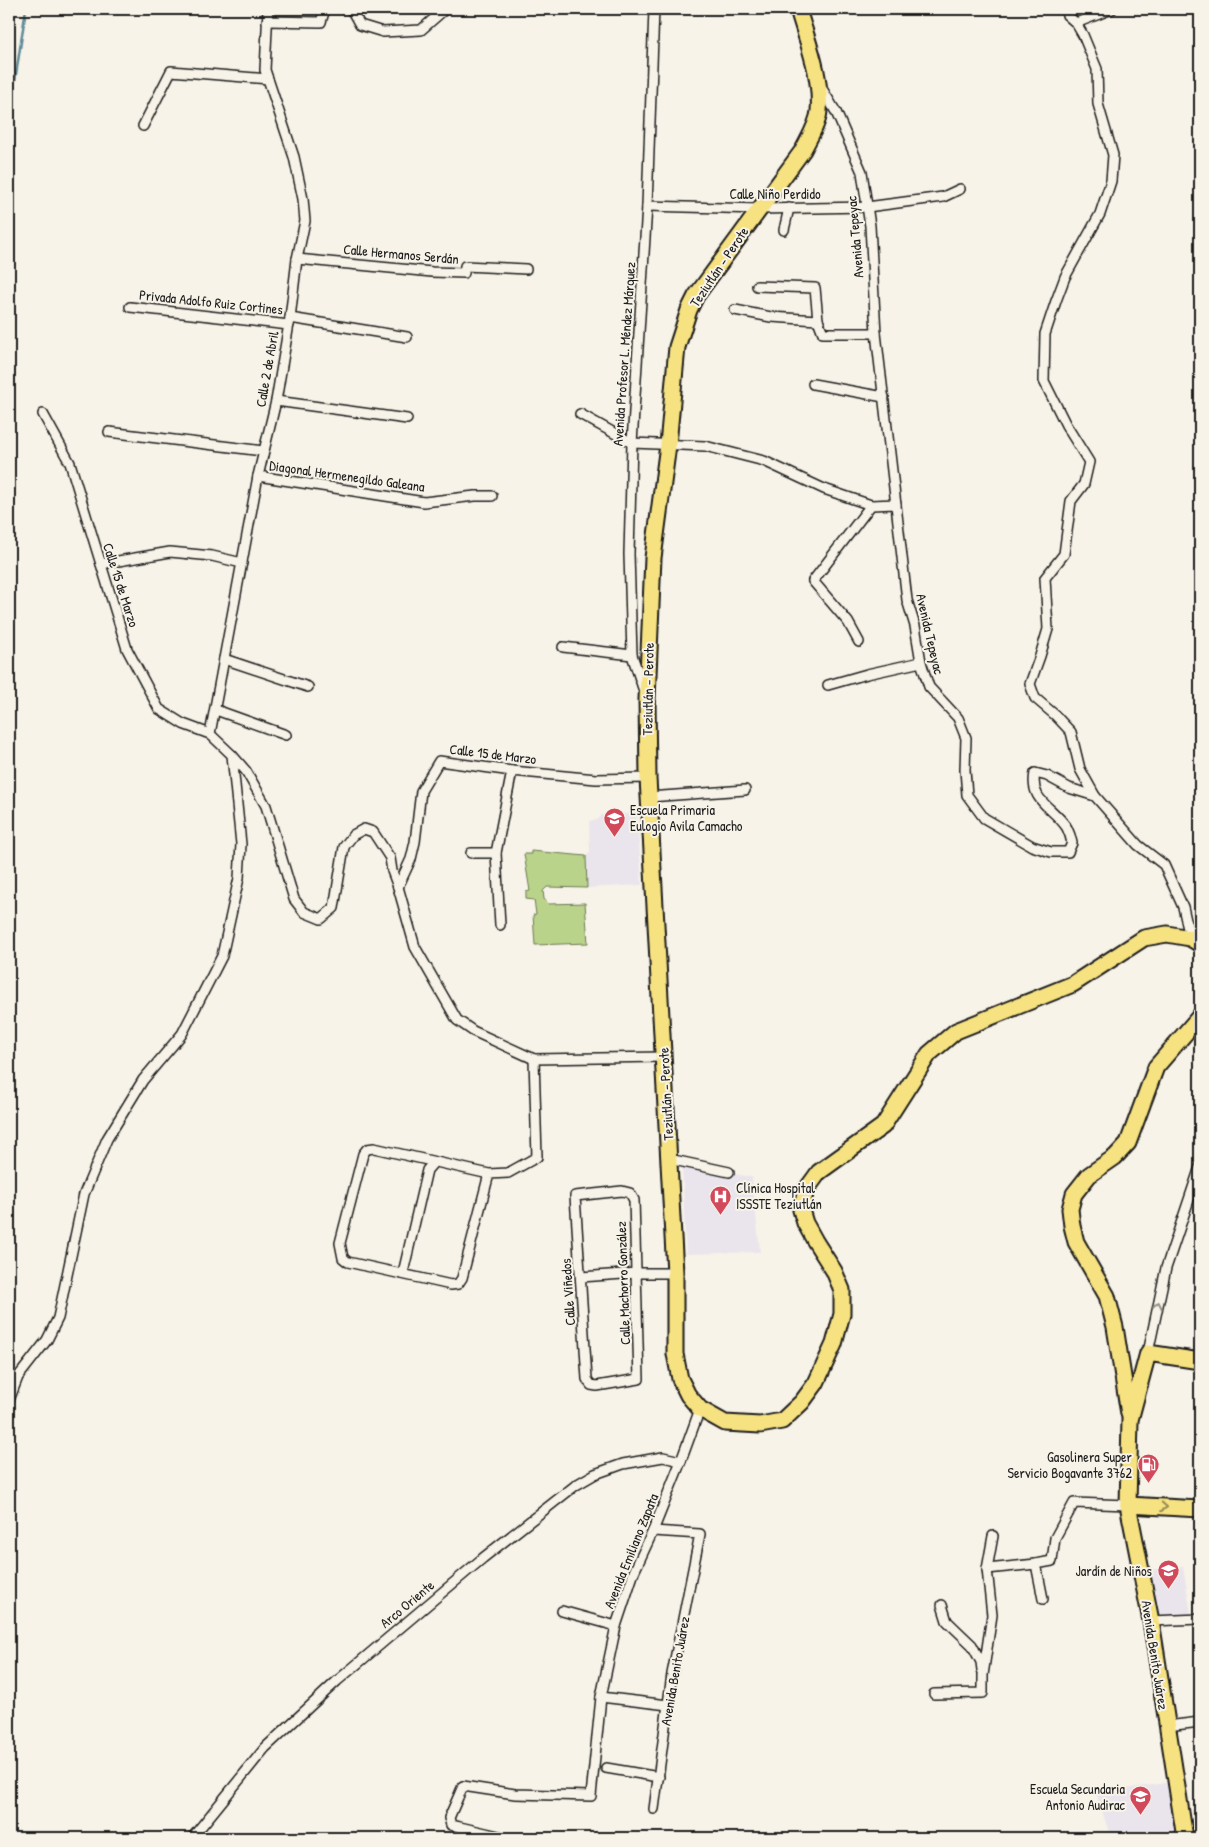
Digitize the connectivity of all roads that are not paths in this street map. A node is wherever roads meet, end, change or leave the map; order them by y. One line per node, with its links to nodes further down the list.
1 (268, 9): 9 (street, Calle 2 de Abril)
2 (325, 9): 9 (street)
3 (350, 9): 4 (street)
4 (445, 9)
5 (654, 9): 15 (street, Avenida Profesor L. Méndez Márquez)
6 (798, 9): 12 (main road, Teziutlán - Perote)
7 (1065, 9): 10 (street)
8 (1111, 9): 10 (street)
9 (268, 21): 11 (street, Calle 2 de Abril)
10 (1076, 23): 60 (street)
11 (268, 79): 13 (street); 20 (street, Calle 2 de Abril)
12 (819, 82): 16 (street, Avenida Tepeyac); 18 (main road, Teziutlán - Perote)
13 (143, 126)
14 (960, 189): 16 (street, Calle Niño Perdido)
15 (647, 206): 18 (street, Calle Niño Perdido); 36 (street, Avenida Profesor L. Méndez Márquez)
16 (867, 207): 17 (street, Calle Niño Perdido); 27 (street, Avenida Tepeyac)
17 (789, 208): 18 (street, Calle Niño Perdido); 19 (street)
18 (760, 209): 37 (main road, Teziutlán - Perote)
19 (784, 230)
20 (297, 259): 21 (street, Calle Hermanos Serdán); 26 (street, Calle 2 de Abril)
21 (526, 269)
22 (757, 286): 25 (street)
23 (130, 308): 26 (street, Privada Adolfo Ruiz Cortines)
24 (735, 310): 25 (street)
25 (818, 320): 27 (street)
26 (290, 322): 28 (street, Privada Adolfo Ruiz Cortines); 31 (street, Calle 2 de Abril)
27 (876, 333): 30 (street, Avenida Tepeyac)
28 (408, 338)
29 (812, 384): 30 (street)
30 (884, 397): 41 (street, Avenida Tepeyac)
31 (276, 401): 34 (street); 38 (street, Calle 2 de Abril)
32 (43, 414): 44 (street, Calle 15 de Marzo)
33 (580, 414): 36 (street)
34 (407, 419)
35 (110, 432): 38 (street)
36 (632, 443): 37 (street); 47 (street, Avenida Profesor L. Méndez Márquez)
37 (668, 445): 42 (street); 52 (main road, Teziutlán - Perote)
38 (263, 451): 39 (street, Calle 2 de Abril)
39 (258, 476): 40 (street, Diagonal Hermenegildo Galeana); 43 (street, Calle 2 de Abril)
40 (492, 496)
41 (896, 504): 42 (street); 49 (street, Avenida Tepeyac)
42 (871, 506): 45 (street)
43 (242, 563): 44 (street); 48 (street, Calle 2 de Abril)
44 (101, 564): 54 (street, Calle 15 de Marzo)
45 (859, 642)
46 (563, 647): 47 (street)
47 (632, 655): 52 (street, Avenida Profesor L. Méndez Márquez)
48 (224, 659): 51 (street); 53 (street, Calle 2 de Abril)
49 (921, 662): 50 (street); 60 (street, Avenida Tepeyac)
50 (828, 685)
51 (308, 687)
52 (647, 699): 58 (main road, Teziutlán - Perote)
53 (216, 710): 54 (street, Calle 2 de Abril); 55 (street)
54 (210, 734): 56 (street)
55 (286, 735)
56 (232, 755): 64 (street); 83 (street)
57 (512, 771): 58 (street, Calle 15 de Marzo); 63 (street); 64 (street, Calle 15 de Marzo)
58 (648, 778): 61 (main road, Teziutlán - Perote)
59 (746, 790): 61 (street)
60 (1095, 796): 66 (street)
61 (649, 798): 68 (main road, Teziutlán - Perote)
62 (471, 853): 63 (street)
63 (496, 854): 65 (street)
64 (398, 887): 69 (street)
65 (500, 925)
66 (1195, 941): 84 (main road)
67 (1200, 1016): 85 (main road)
68 (664, 1057): 69 (street); 70 (main road, Teziutlán - Perote)
69 (534, 1059): 74 (street)
70 (669, 1159): 73 (street); 77 (main road, Teziutlán - Perote)
71 (434, 1162): 74 (street); 78 (street); 78 (street)
72 (1200, 1167): 80 (street, Avenida Benito Juárez, one-way to 72)
73 (729, 1172)
74 (489, 1174): 78 (street)
75 (575, 1196): 76 (street, Calle Machorro González); 79 (street, Calle Viñedos)
76 (637, 1273): 77 (street); 79 (street); 82 (street, Calle Machorro González)
77 (675, 1273): 84 (main road, Teziutlán - Perote)
78 (403, 1274)
79 (581, 1277): 82 (street, Calle Viñedos)
80 (1148, 1353): 81 (main road); 85 (main road, Avenida Benito Juárez)
81 (1200, 1361)
82 (591, 1385)
83 (9, 1400)
84 (700, 1409): 86 (street, Avenida Emiliano Zapata)
85 (1130, 1420): 87 (main road, Avenida Benito Juárez)
86 (681, 1462): 89 (street, Avenida Emiliano Zapata); 109 (street, Arco Oriente)
87 (1128, 1505): 88 (main road, one-way to 88); 91 (street); 97 (main road, Avenida Benito Juárez)
88 (1200, 1509)
89 (653, 1531): 98 (street, Avenida Emiliano Zapata); 102 (street, Avenida Benito Juárez)
90 (993, 1536): 92 (street)
91 (1036, 1564): 92 (street); 93 (street)
92 (987, 1569): 99 (street)
93 (1043, 1599)
94 (942, 1605): 99 (street)
95 (562, 1611): 98 (street)
96 (1200, 1619): 97 (street)
97 (1151, 1621): 104 (main road, Avenida Benito Juárez)
98 (616, 1626): 101 (street, Avenida Emiliano Zapata)
99 (983, 1675): 100 (street)
100 (934, 1694)
101 (601, 1697): 102 (street); 108 (street, Avenida Emiliano Zapata)
102 (668, 1705): 106 (street, Avenida Benito Juárez)
103 (1200, 1722): 104 (street)
104 (1167, 1726): 110 (main road, Avenida Benito Juárez)
105 (606, 1768): 106 (street)
106 (659, 1777): 107 (street, Avenida Benito Juárez)
107 (654, 1809)
108 (503, 1837)
109 (192, 1838)
110 (1185, 1838)

